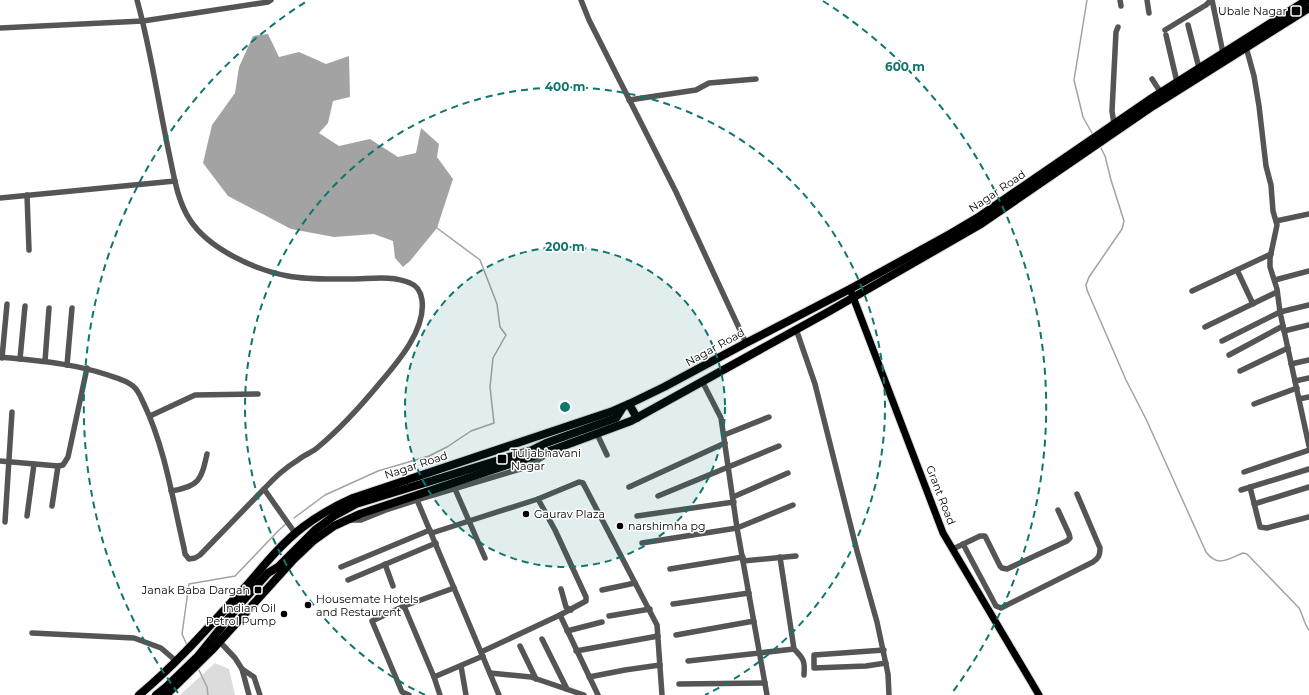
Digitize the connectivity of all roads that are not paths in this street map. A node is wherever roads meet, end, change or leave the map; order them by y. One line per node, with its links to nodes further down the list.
1 (137, 0): 11 (street)
2 (238, 0): 8 (street)
3 (270, 0): 8 (street)
4 (581, 0): 22 (street)
5 (1147, 0): 10 (street)
6 (1212, 0): 16 (street); 20 (street)
7 (1307, 0): 16 (highway, Nagar Road)
8 (240, 7): 11 (street)
9 (1309, 8): 15 (highway, Nagar Road)
10 (1149, 12)
11 (143, 21): 13 (street); 24 (street)
12 (1188, 25): 17 (street)
13 (0, 28)
14 (1118, 28): 23 (street)
15 (1246, 47): 28 (street); 36 (highway, Nagar Road)
16 (1223, 53): 17 (highway, Nagar Road)
17 (1199, 68): 20 (highway, Nagar Road)
18 (756, 79): 22 (street)
19 (1152, 79): 21 (street)
20 (1177, 82): 21 (highway, Nagar Road)
21 (1161, 93): 23 (highway, Nagar Road)
22 (629, 100): 49 (street)
23 (1114, 124): 36 (highway, Nagar Road)
24 (175, 181): 25 (street); 96 (street)
25 (27, 195): 26 (street); 29 (street)
26 (0, 198)
27 (1309, 214): 28 (street)
28 (1276, 221): 30 (street)
29 (28, 250)
30 (1271, 254): 31 (street); 33 (street)
31 (1237, 270): 34 (street); 38 (street)
32 (1309, 271): 33 (street)
33 (1275, 280): 35 (street)
34 (1192, 291)
35 (1277, 292): 38 (street); 43 (street)
36 (852, 293): 46 (highway, Nagar Road); 49 (highway, Nagar Road); 121 (main road, Grant Road)
37 (7, 304): 52 (street)
38 (1253, 304): 45 (street)
39 (1309, 305): 43 (street)
40 (25, 306): 53 (street)
41 (50, 308): 55 (street)
42 (72, 308): 57 (street)
43 (1280, 312): 47 (street); 48 (street)
44 (1309, 325): 47 (street)
45 (1205, 328)
46 (796, 329): 61 (highway, Nagar Road); 153 (street)
47 (1284, 329): 50 (street); 51 (street)
48 (1222, 341)
49 (746, 343): 68 (highway, Nagar Road)
50 (1288, 348): 56 (street); 59 (street)
51 (1229, 355)
52 (1, 358): 53 (street)
53 (20, 359): 55 (street)
54 (1309, 360): 56 (street)
55 (45, 361): 57 (street)
56 (1291, 364): 62 (street)
57 (67, 365): 58 (street)
58 (87, 368): 71 (street); 88 (street)
59 (1240, 371)
60 (1309, 378): 62 (street)
61 (702, 381): 74 (highway, Nagar Road); 76 (street)
62 (1295, 381): 63 (street)
63 (1296, 388): 66 (street); 67 (street)
64 (258, 394): 71 (street)
65 (1309, 397): 66 (street)
66 (1299, 399): 72 (street)
67 (1254, 404)
68 (626, 405): 74 (highway); 117 (highway, Nagar Road); 149 (highway)
69 (12, 412): 86 (street)
70 (1309, 415): 72 (street)
71 (150, 416): 99 (street)
72 (1302, 416): 77 (street)
73 (769, 417): 76 (street)
74 (637, 418): 75 (highway, Nagar Road)
75 (597, 434): 81 (highway, Nagar Road); 84 (street)
76 (724, 435): 78 (street)
77 (1308, 435): 80 (street)
78 (725, 442): 89 (street); 95 (street)
79 (779, 446): 89 (street)
80 (1309, 446)
81 (555, 449): 97 (street); 112 (highway, Nagar Road)
82 (1309, 450): 91 (street)
83 (207, 454): 99 (street)
84 (606, 455)
85 (0, 461): 86 (street)
86 (9, 462): 87 (street); 114 (street)
87 (34, 464): 88 (street); 109 (street)
88 (58, 466): 107 (street)
89 (728, 466): 101 (street); 104 (street)
90 (1309, 468): 93 (street)
91 (1244, 472)
92 (788, 473): 104 (street)
93 (1250, 487): 98 (street); 105 (street)
94 (1309, 487): 105 (street)
95 (629, 488)
96 (264, 489): 99 (street); 117 (street)
97 (455, 489): 102 (street); 113 (street)
98 (1241, 490)
99 (171, 491)
100 (1077, 494): 120 (street)
101 (658, 496)
102 (418, 500): 112 (street); 116 (street)
103 (538, 500): 113 (street); 130 (street); 138 (street)
104 (733, 500): 110 (street); 115 (street)
105 (1254, 504): 111 (street)
106 (793, 505): 115 (street)
107 (52, 506)
108 (1058, 510): 120 (street)
109 (27, 516)
110 (637, 516)
111 (1309, 517)
112 (348, 520): 149 (highway, Nagar Road)
113 (469, 521): 116 (street); 124 (street)
114 (5, 522)
115 (737, 528): 119 (street); 125 (street)
116 (431, 532): 118 (street); 127 (street)
117 (295, 534): 142 (highway, Nagar Road)
118 (436, 543): 126 (street); 132 (street)
119 (642, 543)
120 (963, 544): 121 (street)
121 (953, 549): 186 (main road, Grant Road)
122 (796, 556): 123 (street)
123 (780, 557): 125 (street); 152 (street)
124 (485, 558)
125 (743, 559): 128 (street); 135 (street)
126 (385, 564): 129 (street); 131 (street)
127 (341, 567)
128 (670, 569)
129 (348, 580)
130 (635, 582): 134 (street); 139 (street)
131 (394, 586)
132 (454, 588): 137 (street); 156 (street)
133 (561, 589): 138 (street)
134 (602, 590)
135 (749, 593): 136 (street); 143 (street)
136 (672, 604)
137 (404, 606): 166 (street); 177 (street)
138 (571, 610): 140 (street)
139 (650, 610): 141 (street); 148 (street)
140 (560, 615): 145 (street); 156 (street)
141 (609, 616)
142 (218, 618): 149 (highway); 157 (highway, Nagar Road)
143 (754, 621): 147 (street); 155 (street)
144 (602, 622): 145 (street)
145 (567, 631): 154 (street)
146 (32, 633): 157 (street)
147 (676, 635)
148 (658, 636): 154 (street); 162 (street)
149 (216, 639): 158 (highway); 163 (street)
150 (542, 639): 171 (street)
151 (520, 646): 168 (street)
152 (794, 649): 155 (street); 165 (street)
153 (884, 650): 160 (street); 160 (street)
154 (576, 651): 167 (street)
155 (760, 653): 159 (street); 170 (street)
156 (482, 654): 161 (street); 164 (street)
157 (176, 661): 172 (highway, Nagar Road)
158 (196, 662): 173 (highway); 174 (highway)
159 (688, 662)
160 (886, 663): 185 (street)
161 (460, 666): 166 (street); 179 (street)
162 (660, 666): 167 (street); 183 (street)
163 (242, 669): 175 (street); 176 (street)
164 (490, 673): 168 (street); 180 (street)
165 (804, 675)
166 (434, 677): 178 (street)
167 (589, 677): 182 (street)
168 (536, 679): 171 (street)
169 (679, 684): 170 (street)
170 (765, 684): 184 (street)
171 (567, 688): 181 (street)
172 (139, 695)
173 (156, 695)
174 (166, 695)
175 (249, 695)
176 (260, 695)
177 (409, 695)
178 (440, 695)
179 (466, 695)
180 (499, 695)
181 (584, 695)
182 (598, 695)
183 (662, 695)
184 (767, 695)
185 (889, 695)
186 (1039, 695)

